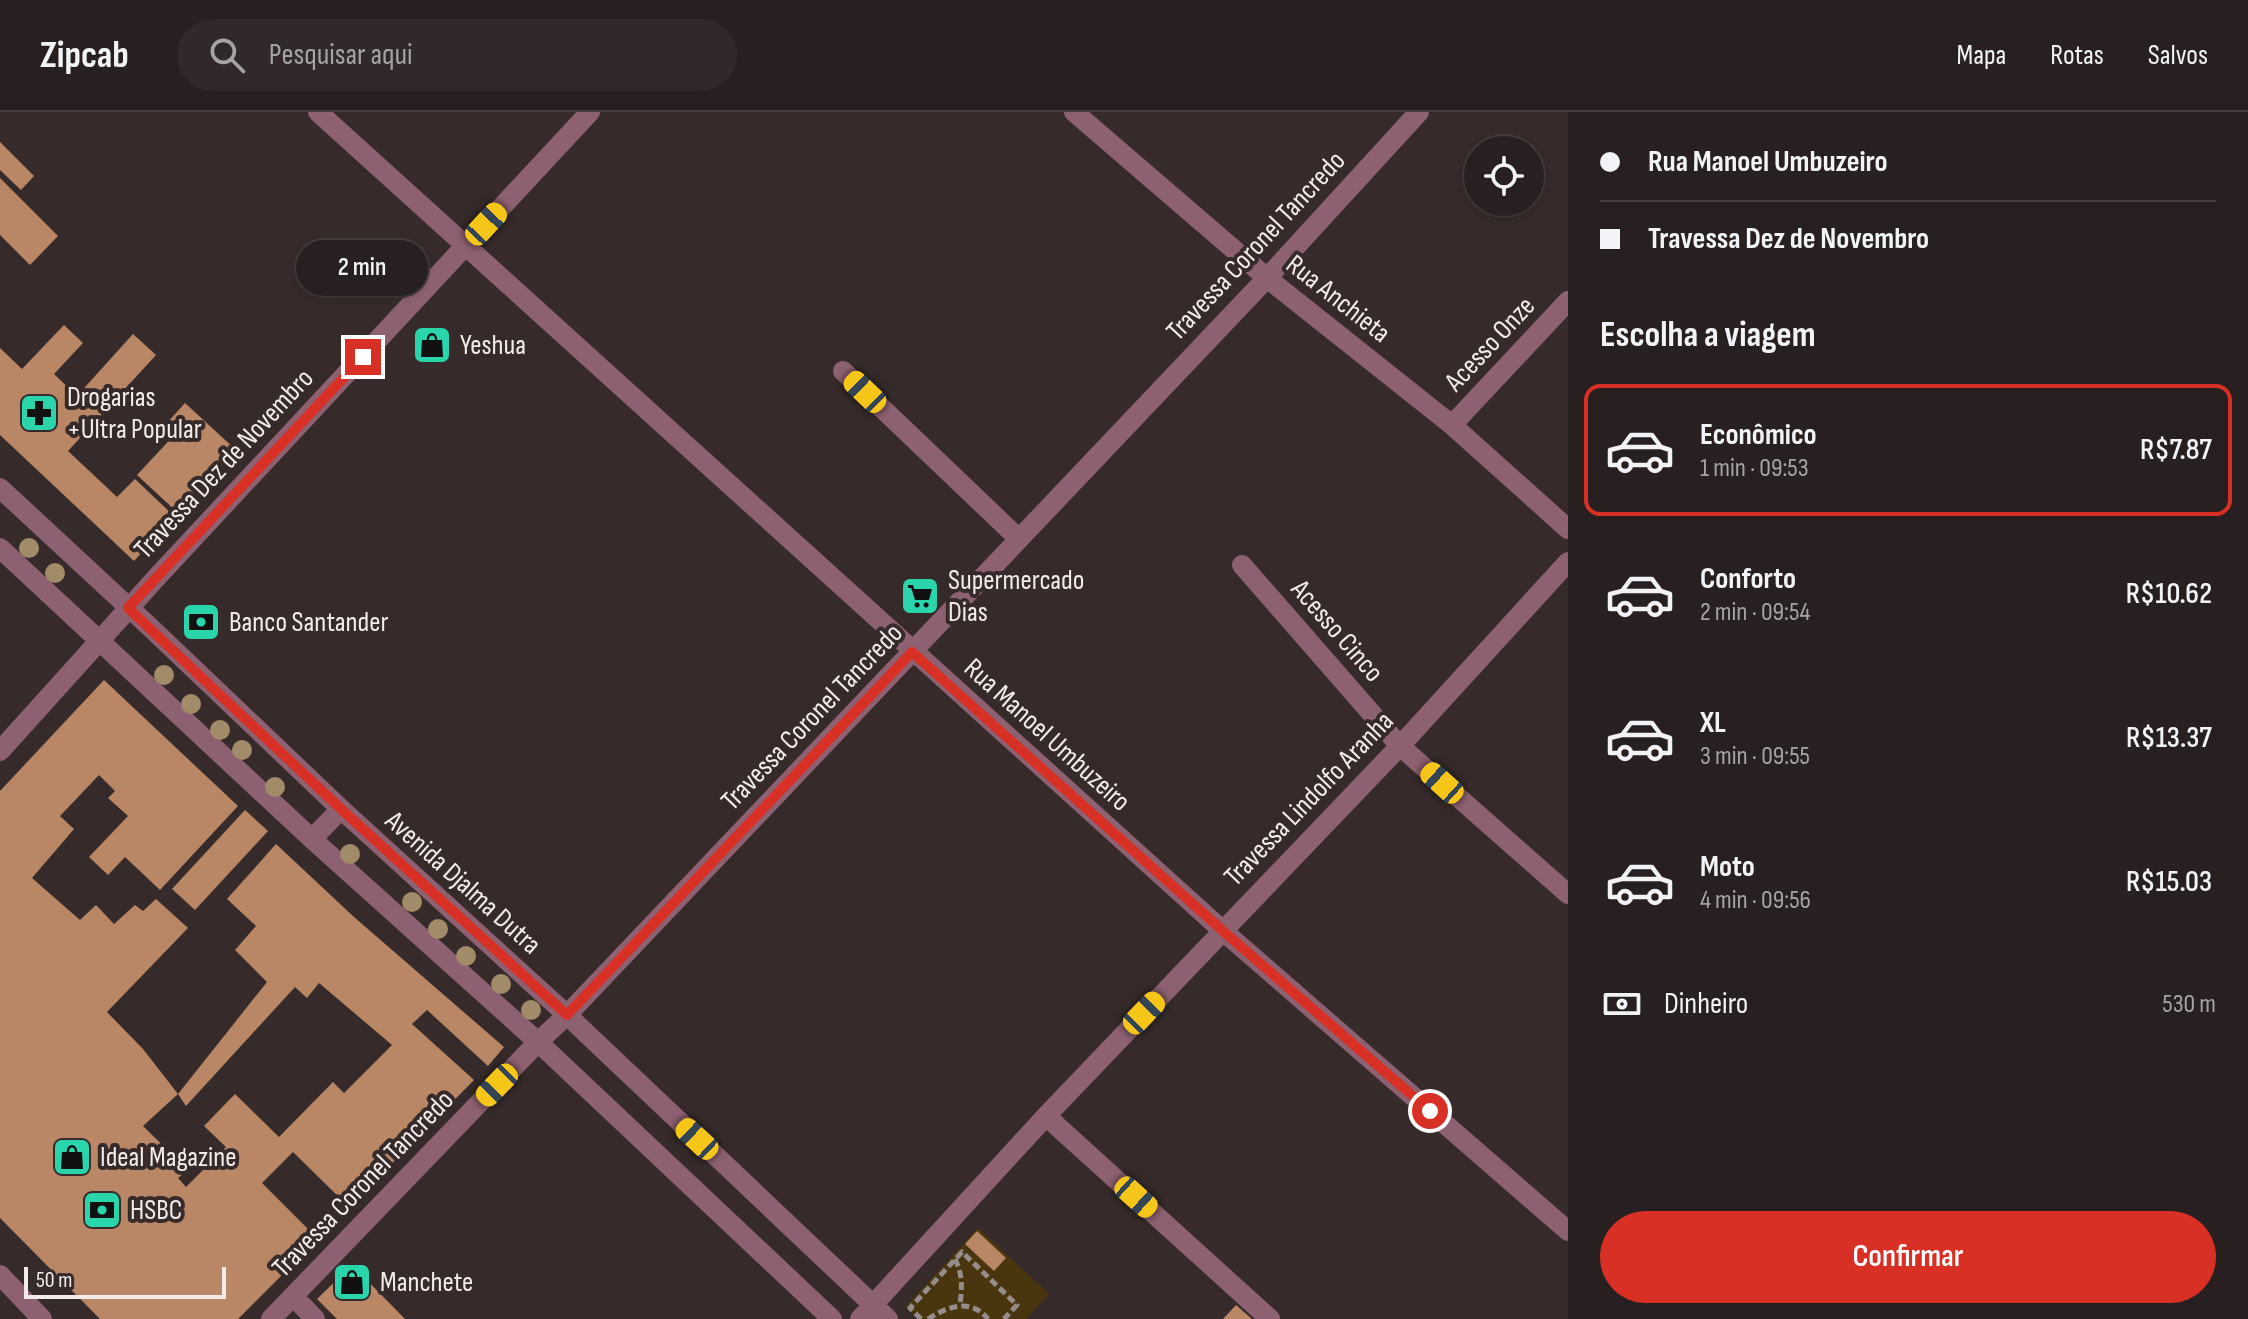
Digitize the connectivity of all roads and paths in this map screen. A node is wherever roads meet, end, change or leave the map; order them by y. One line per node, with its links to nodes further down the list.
1 (318, 112): 5 (street, Rua Manoel Umbuzeiro)
2 (590, 112): 5 (street, Travessa Dez de Novembro)
3 (1074, 112): 6 (street, Rua Anchieta)
4 (1419, 112): 6 (street, Travessa Coronel Tancredo)
5 (466, 246): 16 (street, Travessa Dez de Novembro); 18 (street, Rua Manoel Umbuzeiro)
6 (1267, 278): 9 (street, Rua Anchieta); 12 (street, Travessa Coronel Tancredo)
7 (1568, 301): 9 (street, Acesso Onze)
8 (843, 371): 12 (street)
9 (1452, 425): 11 (street, Rua Anchieta)
10 (0, 488): 16 (street, Avenida Djalma Dutra)
11 (1568, 529)
12 (1018, 538): 18 (street, Travessa Coronel Tancredo)
13 (0, 548): 17 (street)
14 (1568, 562): 19 (street, Travessa Lindolfo Aranha)
15 (1242, 565): 19 (street, Acesso Cinco)
16 (128, 608): 17 (street, Travessa Dez de Novembro); 21 (street, Avenida Djalma Dutra)
17 (100, 641): 20 (street, Travessa Dez de Novembro); 22 (street)
18 (912, 652): 24 (street, Rua Manoel Umbuzeiro); 25 (street, Travessa Coronel Tancredo)
19 (1400, 746): 23 (street, Acesso Cinco); 24 (street, Travessa Lindolfo Aranha)
20 (0, 751)
21 (341, 809): 22 (street); 25 (street, Avenida Djalma Dutra)
22 (312, 839): 26 (street)
23 (1568, 894)
24 (1223, 931): 27 (street, Travessa Lindolfo Aranha); 28 (street, Rua Manoel Umbuzeiro)
25 (567, 1015): 26 (street, Travessa Coronel Tancredo); 34 (street, Avenida Djalma Dutra)
26 (538, 1042): 32 (street, Travessa Coronel Tancredo); 38 (street)
27 (1046, 1116): 29 (street, Travessa Lindolfo Aranha); 43 (street)
28 (1568, 1231)
29 (935, 1238): 30 (path); 34 (street, Travessa Lindolfo Aranha)
30 (955, 1259): 33 (path); 39 (path); 42 (path)
31 (0, 1275): 35 (street)
32 (293, 1296): 36 (street, Travessa Coronel Tancredo); 37 (street)
33 (960, 1305): 40 (path); 41 (path)
34 (874, 1314)
35 (42, 1319)
36 (271, 1319)
37 (315, 1319)
38 (832, 1319)
39 (921, 1319)
40 (928, 1319)
41 (988, 1319)
42 (1004, 1319)
43 (1270, 1319)

